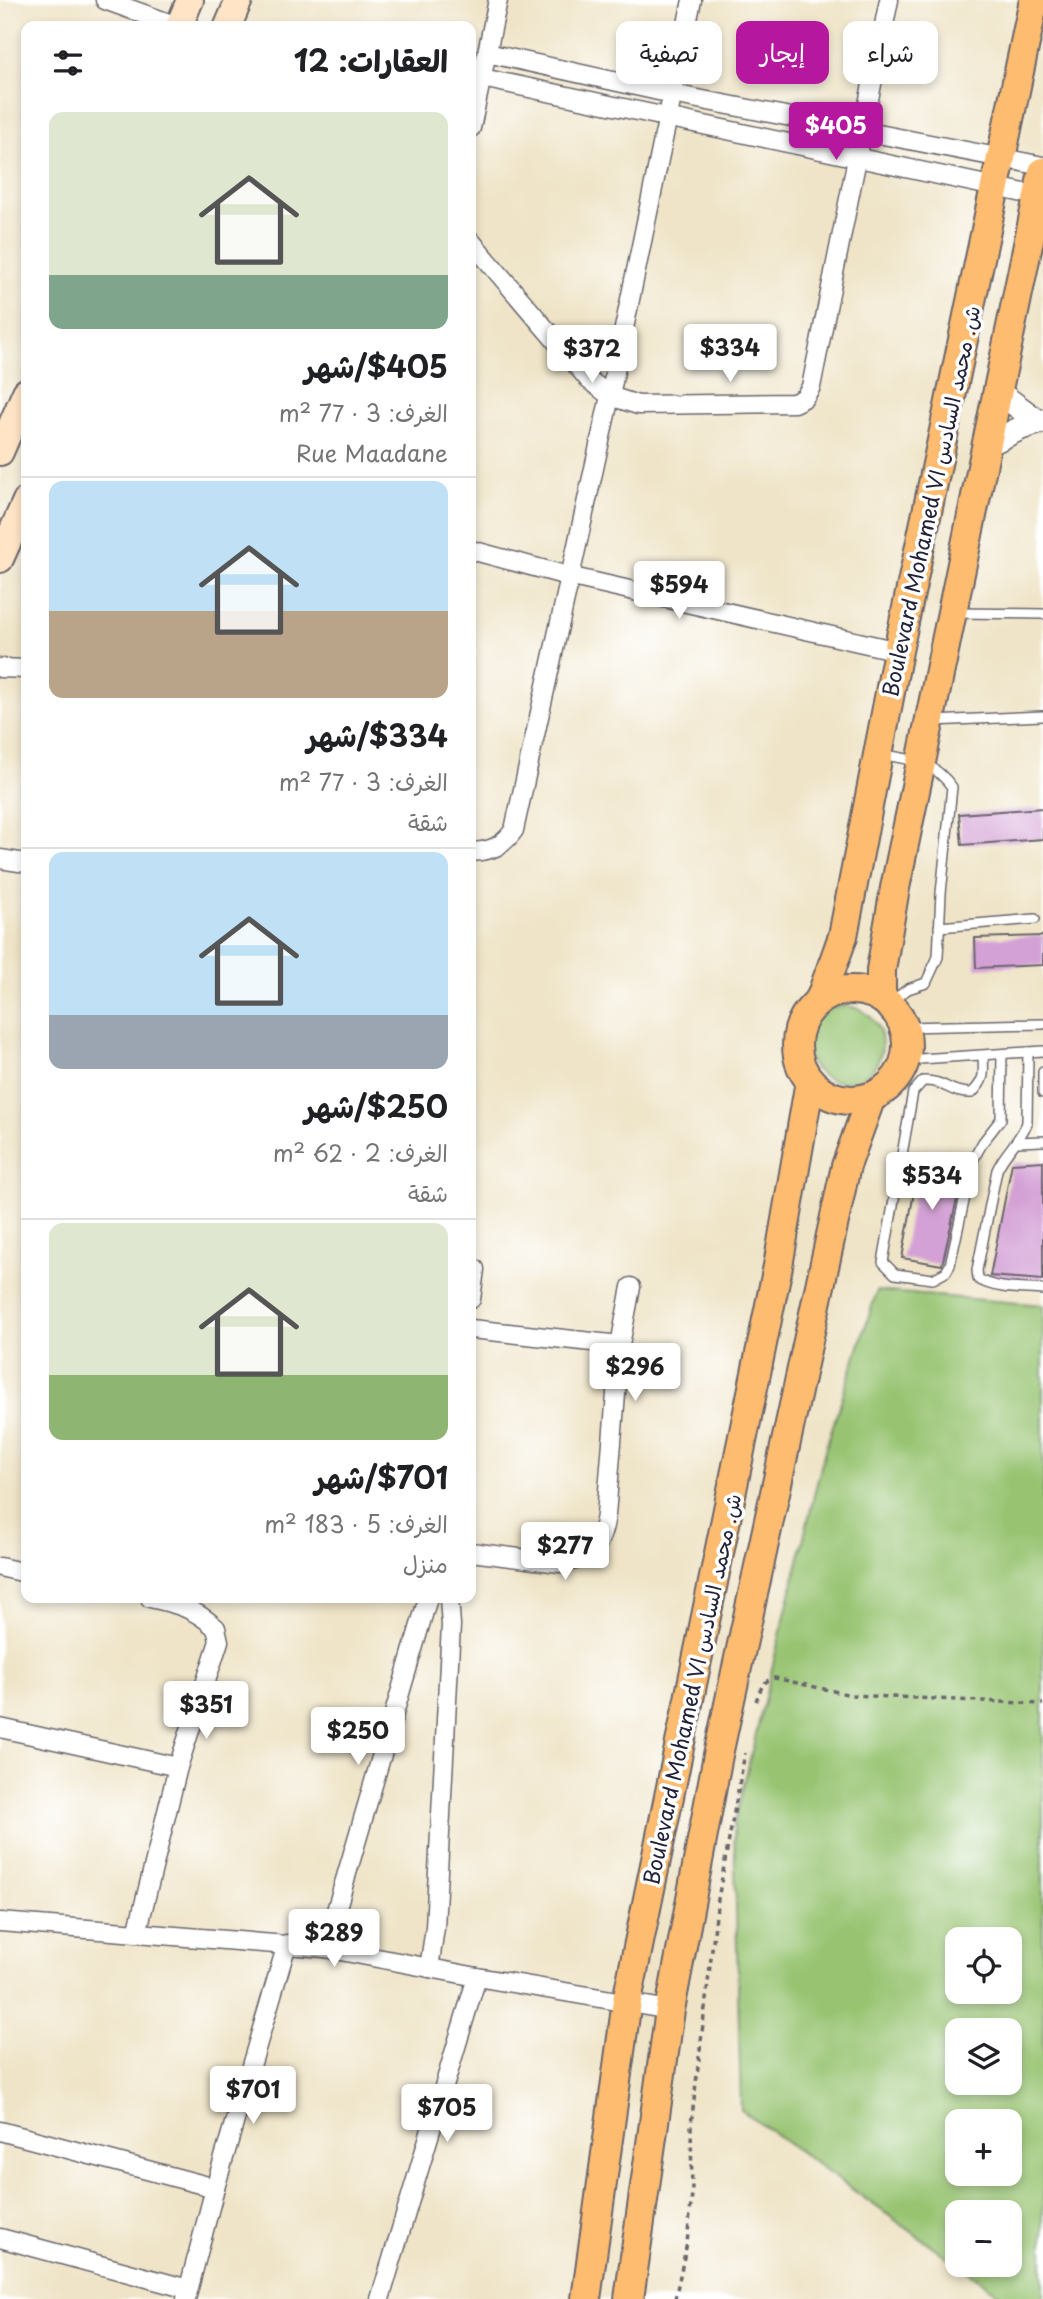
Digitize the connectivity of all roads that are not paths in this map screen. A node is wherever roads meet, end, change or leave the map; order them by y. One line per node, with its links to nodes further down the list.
1 (105, 0): 7 (street)
2 (190, 0): 8 (main road)
3 (498, 0): 9 (street)
4 (692, 0): 11 (street)
5 (889, 0): 14 (street)
6 (1034, 0): 16 (main road, Boulevard Mohamed VI ش. محمد السادس)
7 (164, 21)
8 (180, 21)
9 (487, 53): 10 (street); 11 (street)
10 (482, 78): 12 (street); 13 (street)
11 (672, 94): 13 (street); 14 (street)
12 (476, 105)
13 (667, 118): 15 (street); 22 (street)
14 (863, 131): 15 (street); 16 (street)
15 (857, 158): 19 (street); 22 (street)
16 (1001, 158): 17 (street); 19 (main road, Boulevard Mohamed VI ش. محمد السادس)
17 (1043, 166)
18 (1041, 184): 19 (street); 21 (main road, Boulevard Mohamed VI ش. محمد السادس)
19 (995, 186): 33 (main road, Boulevard Mohamed VI ش. محمد السادس)
20 (476, 247): 22 (street)
21 (998, 392): 24 (street); 25 (main road, Boulevard Mohamed VI ش. محمد السادس)
22 (610, 396): 30 (street)
23 (21, 404): 26 (main road)
24 (1041, 421): 25 (street)
25 (987, 445): 31 (main road, Boulevard Mohamed VI ش. محمد السادس)
26 (0, 452)
27 (21, 512): 29 (main road)
28 (476, 551): 30 (street)
29 (0, 559)
30 (568, 576): 33 (street); 40 (street)
31 (953, 613): 32 (lane); 37 (main road, Boulevard Mohamed VI ش. محمد السادس)
32 (1043, 614)
33 (898, 651): 38 (main road, Boulevard Mohamed VI ش. محمد السادس)
34 (0, 668): 35 (street)
35 (21, 669)
36 (1043, 716): 37 (lane)
37 (931, 722): 39 (main road, Boulevard Mohamed VI ش. محمد السادس)
38 (878, 754): 39 (lane); 45 (main road, Boulevard Mohamed VI ش. محمد السادس)
39 (922, 763): 44 (lane); 46 (main road, Boulevard Mohamed VI ش. محمد السادس)
40 (476, 852)
41 (0, 859): 42 (street)
42 (21, 862)
43 (1035, 919): 44 (lane)
44 (939, 927): 46 (lane)
45 (820, 1000): 46 (main road); 55 (main road)
46 (885, 1001): 48 (main road)
47 (1043, 1024): 48 (lane)
48 (905, 1027): 53 (main road)
49 (1043, 1051): 50 (lane)
50 (1028, 1052): 51 (lane); 59 (lane)
51 (1002, 1054): 52 (lane); 52 (lane)
52 (983, 1056): 53 (lane)
53 (905, 1060): 57 (main road)
54 (1043, 1072): 56 (lane)
55 (810, 1082): 57 (main road); 60 (main road, Boulevard Mohamed VI ش. محمد السادس)
56 (1043, 1093)
57 (871, 1097): 61 (main road, Boulevard Mohamed VI ش. محمد السادس)
58 (1043, 1140): 59 (lane)
59 (1017, 1142): 63 (lane)
60 (778, 1266): 61 (main road); 80 (main road, Boulevard Mohamed VI ش. محمد السادس)
61 (823, 1273): 81 (main road, Boulevard Mohamed VI ش. محمد السادس)
62 (631, 1287): 65 (street)
63 (1043, 1290)
64 (476, 1330): 65 (street)
65 (620, 1345): 66 (street)
66 (476, 1553)
67 (0, 1567): 68 (street)
68 (21, 1572)
69 (175, 1603): 73 (street)
70 (427, 1603): 77 (street)
71 (449, 1603): 78 (street)
72 (0, 1728): 73 (street)
73 (177, 1767): 75 (street)
74 (1, 1926): 75 (street)
75 (137, 1933): 76 (street)
76 (288, 1944): 77 (street); 83 (street)
77 (325, 1948): 78 (street)
78 (429, 1968): 79 (street)
79 (477, 1977): 80 (street); 86 (street)
80 (627, 2001): 81 (street); 87 (main road, Boulevard Mohamed VI ش. محمد السادس)
81 (670, 2010): 88 (main road, Boulevard Mohamed VI ش. محمد السادس)
82 (0, 2131): 83 (street)
83 (215, 2188): 85 (street)
84 (0, 2238): 85 (street)
85 (187, 2294)
86 (380, 2299)
87 (586, 2299)
88 (629, 2299)

